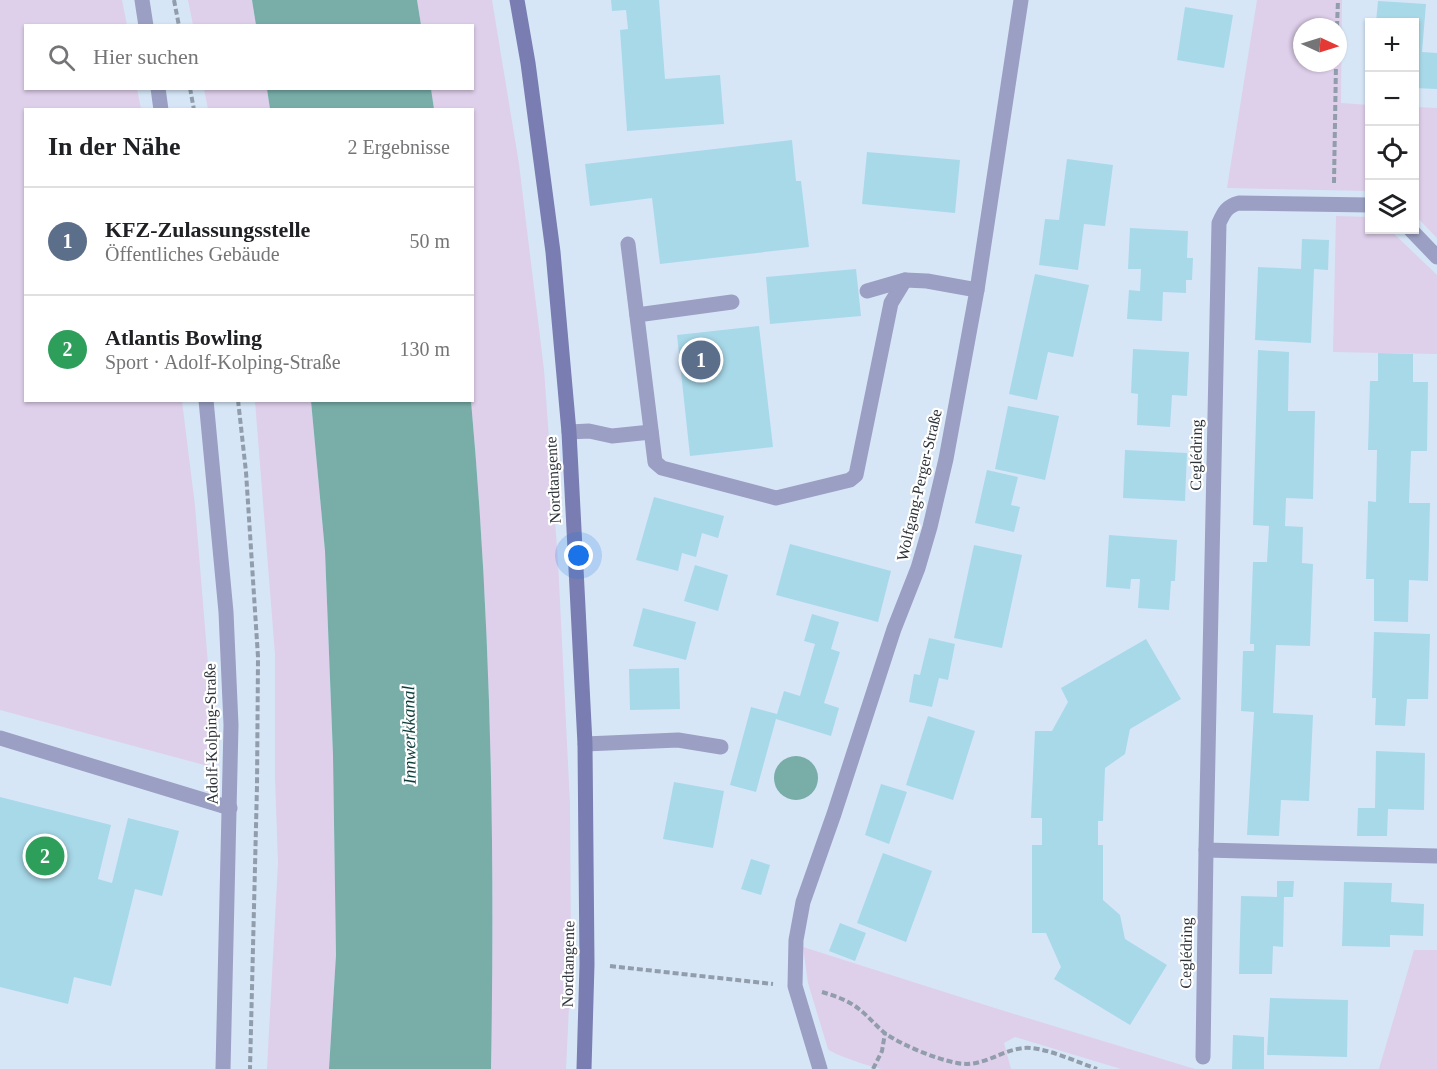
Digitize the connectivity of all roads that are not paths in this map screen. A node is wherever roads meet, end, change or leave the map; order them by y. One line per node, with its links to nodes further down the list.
1 (142, 0): 4 (street)
2 (517, 0): 17 (main road, Nordtangente)
3 (1022, 0): 12 (street, Wolfgang-Perger-Straße)
4 (146, 24)
5 (158, 90): 6 (street)
6 (161, 108)
7 (1365, 205): 23 (street, Ceglédring)
8 (1415, 234): 10 (street)
9 (627, 244): 15 (street)
10 (1437, 257)
11 (905, 280): 12 (street); 13 (street); 18 (street)
12 (977, 290): 28 (street, Wolfgang-Perger-Straße)
13 (867, 291)
14 (732, 303): 15 (street)
15 (637, 315): 18 (street)
16 (206, 402): 22 (street, Adolf-Kolping-Straße)
17 (569, 432): 18 (street); 20 (main road, Nordtangente)
18 (651, 432)
19 (0, 738): 22 (street)
20 (585, 744): 21 (street); 27 (main road, Nordtangente)
21 (722, 747)
22 (230, 808): 26 (street, Adolf-Kolping-Straße)
23 (1206, 850): 24 (street); 25 (street, Ceglédring)
24 (1437, 856)
25 (1203, 1057)
26 (222, 1069)
27 (584, 1069)
28 (820, 1069)

